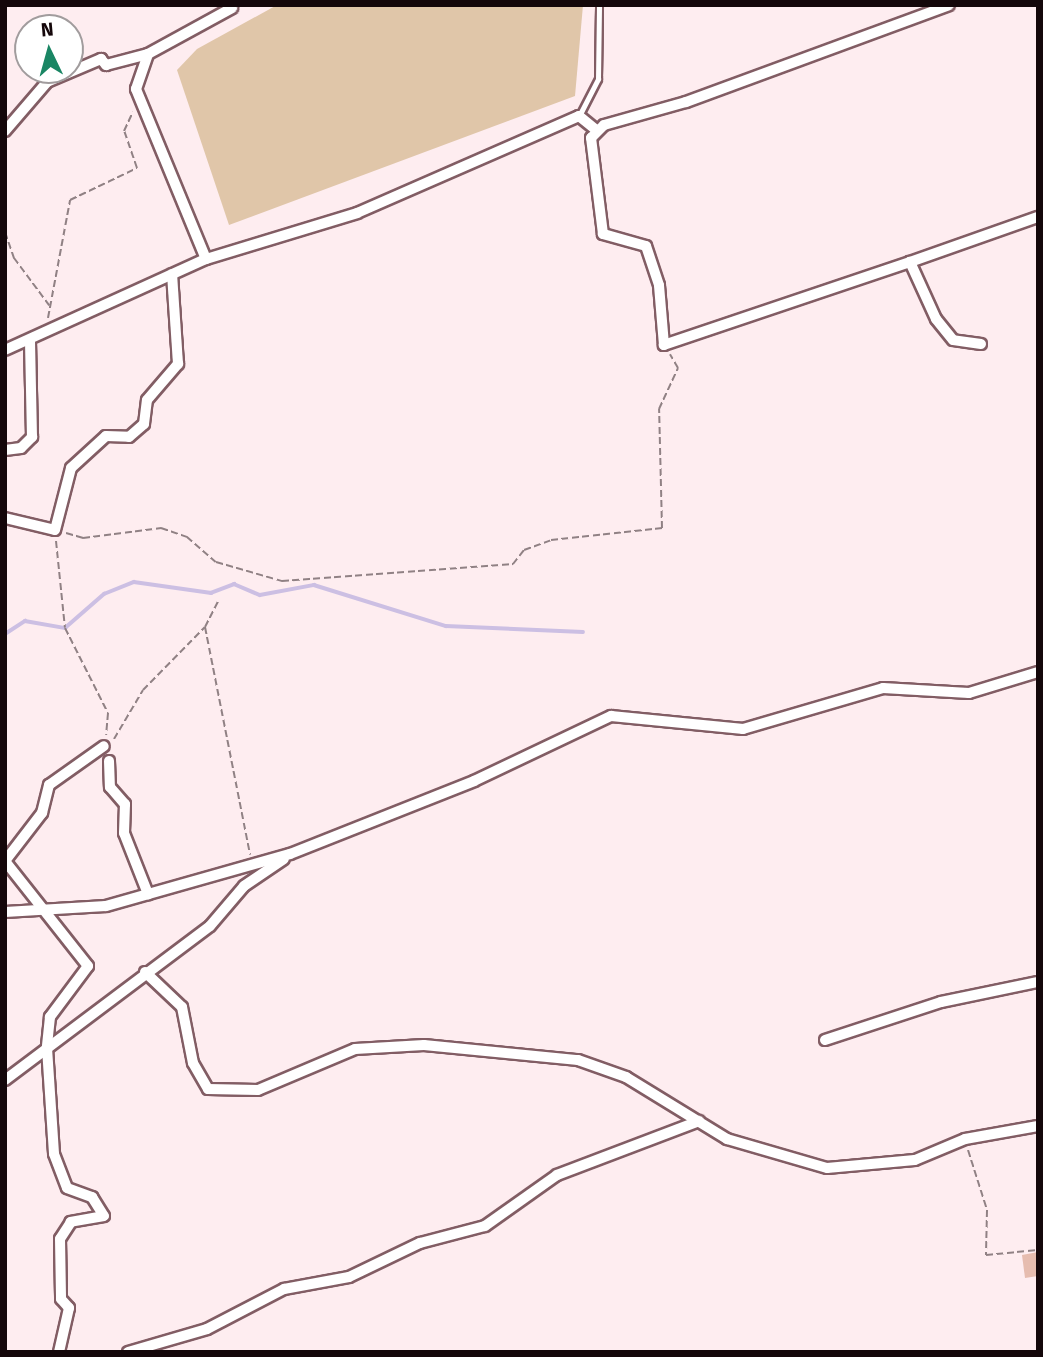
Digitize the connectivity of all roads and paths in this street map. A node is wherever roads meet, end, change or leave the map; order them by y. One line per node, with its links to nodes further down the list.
1 (599, 5): 6 (lane)
2 (949, 5): 7 (street)
3 (232, 6): 4 (street)
4 (148, 54): 5 (street); 8 (street)
5 (139, 97): 11 (street); 14 (path)
6 (579, 116): 7 (street); 11 (street)
7 (596, 130): 18 (street)
8 (5, 131)
9 (1038, 217): 12 (street)
10 (5, 232): 14 (path)
11 (206, 260): 13 (street)
12 (911, 262): 17 (street); 18 (street)
13 (172, 274): 15 (street); 23 (street)
14 (50, 306): 15 (path)
15 (46, 333): 16 (street)
16 (30, 341): 19 (street); 20 (street)
17 (981, 344)
18 (664, 345): 23 (path)
19 (5, 350)
20 (5, 451): 21 (street)
21 (5, 462)
22 (5, 518): 23 (street)
23 (55, 530): 27 (path)
24 (219, 600): 25 (path)
25 (205, 627): 27 (path); 31 (path)
26 (1038, 672): 29 (street)
27 (104, 746): 30 (street)
28 (109, 761): 32 (street)
29 (290, 855): 31 (street); 35 (street)
30 (5, 861): 33 (street)
31 (251, 862): 32 (street)
32 (148, 894): 33 (street)
33 (46, 909): 34 (street); 38 (street)
34 (5, 912)
35 (145, 972): 38 (street); 40 (street)
36 (1038, 982): 37 (street)
37 (825, 1040)
38 (47, 1048): 39 (street); 44 (street)
39 (5, 1080)
40 (699, 1121): 42 (street); 45 (street)
41 (1038, 1126): 42 (street)
42 (965, 1139): 43 (path)
43 (1038, 1250)
44 (59, 1352)
45 (128, 1352)

